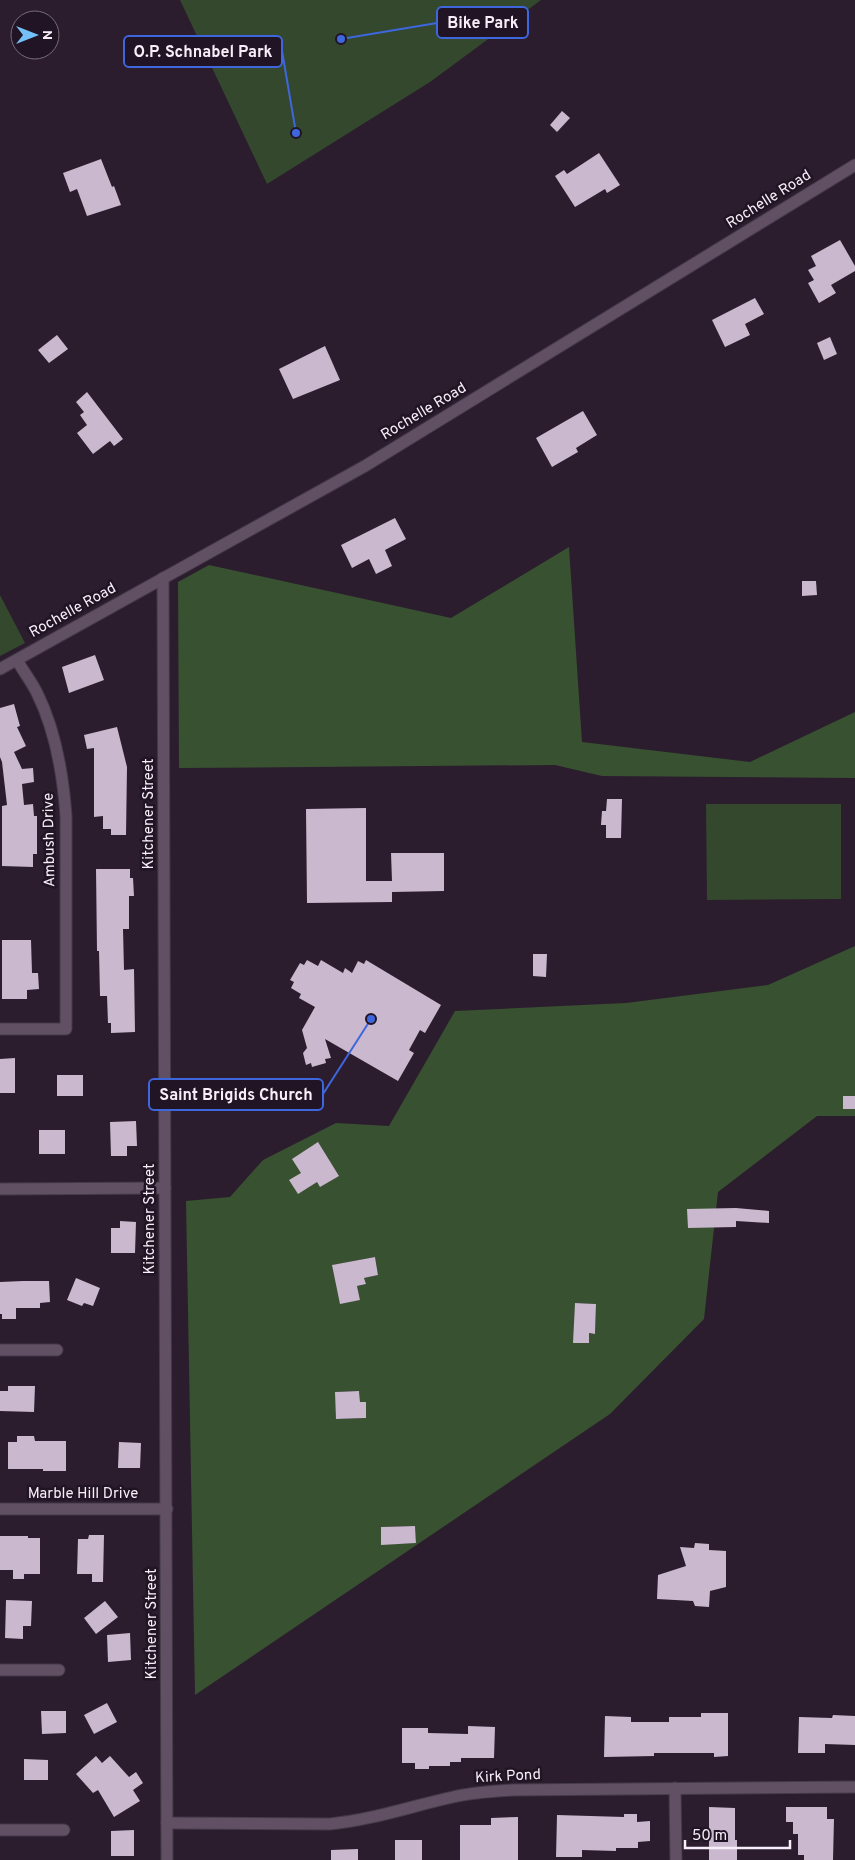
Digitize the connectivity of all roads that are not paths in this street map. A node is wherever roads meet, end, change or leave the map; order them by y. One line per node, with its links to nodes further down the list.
1 (855, 165): 2 (street, Rochelle Road)
2 (163, 578): 3 (street, Rochelle Road); 6 (street, Kitchener Street)
3 (17, 660): 4 (street, Rochelle Road); 5 (street, Ambush Drive)
4 (0, 669)
5 (0, 1030)
6 (165, 1188): 7 (street); 11 (street, Kitchener Street)
7 (0, 1189)
8 (0, 1350): 9 (street)
9 (57, 1350)
10 (0, 1509): 11 (street, Marble Hill Drive)
11 (167, 1509): 16 (street, Kitchener Street)
12 (0, 1670): 13 (street)
13 (59, 1670)
14 (855, 1787): 15 (street, Kirk Pond)
15 (675, 1788): 16 (street, Kirk Pond); 20 (street)
16 (167, 1823): 19 (street, Kitchener Street)
17 (0, 1830): 18 (street)
18 (64, 1830)
19 (167, 1860)
20 (676, 1860)

